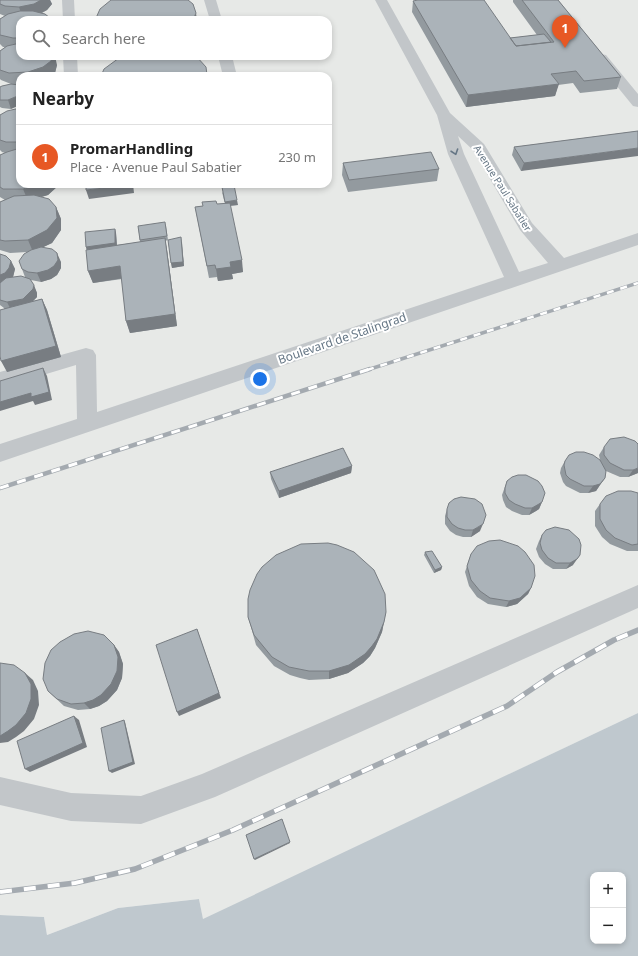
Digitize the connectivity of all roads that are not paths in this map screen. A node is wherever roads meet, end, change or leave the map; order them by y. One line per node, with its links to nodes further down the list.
1 (68, 0): 4 (street)
2 (210, 0): 5 (street)
3 (381, 0): 12 (street, Avenue Paul Sabatier)
4 (69, 16)
5 (215, 16)
6 (593, 49): 11 (street)
7 (70, 60): 9 (street)
8 (226, 60): 10 (street)
9 (71, 72)
10 (229, 72)
11 (638, 103)
12 (444, 115): 14 (street, Avenue Paul Sabatier); 15 (street, Avenue Paul Sabatier, one-way to 15)
13 (638, 239): 14 (street, Boulevard de Stalingrad)
14 (560, 265): 15 (street, Boulevard de Stalingrad)
15 (514, 280): 17 (street, Boulevard de Stalingrad)
16 (0, 380): 17 (street)
17 (87, 424): 18 (street, Boulevard de Stalingrad)
18 (0, 453)
19 (638, 596): 20 (street)
20 (0, 792)

